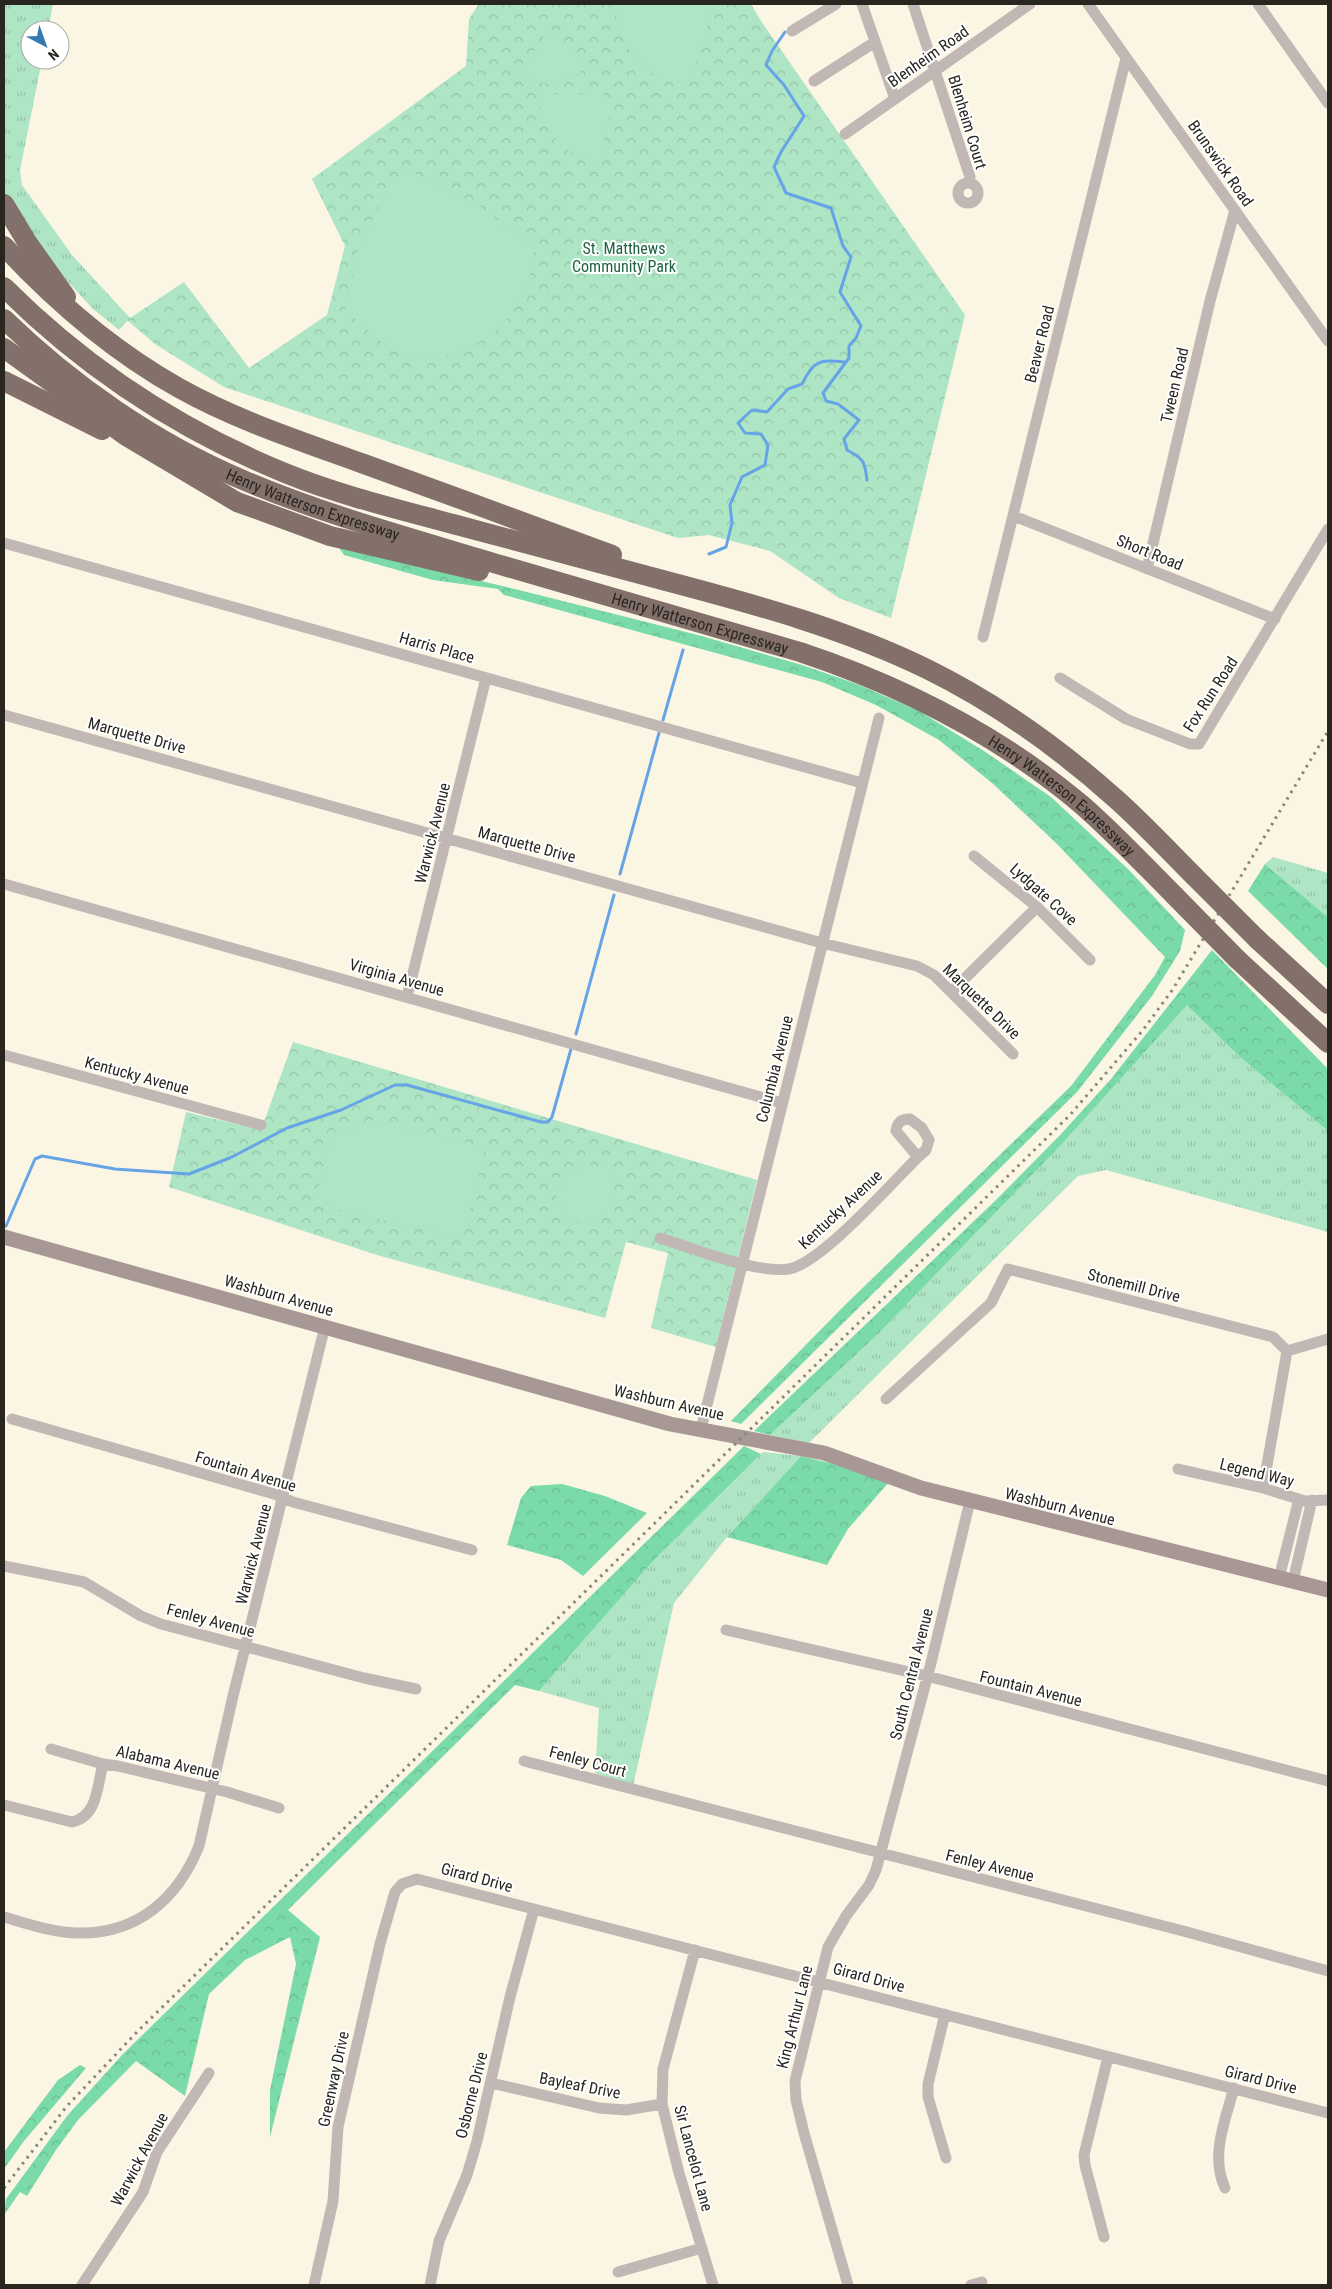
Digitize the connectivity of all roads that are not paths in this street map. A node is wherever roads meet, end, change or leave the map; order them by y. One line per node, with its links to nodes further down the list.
1 (836, 4): 7 (street)
2 (862, 4): 8 (street)
3 (913, 4): 10 (street, Blenheim Court)
4 (1030, 4): 10 (street, Blenheim Road)
5 (1088, 4): 9 (street, Brunswick Road)
6 (1258, 4): 13 (street)
7 (792, 31)
8 (875, 42): 11 (street); 12 (street)
9 (1126, 58): 17 (street, Brunswick Road); 26 (street, Beaver Road)
10 (935, 70): 12 (street, Blenheim Road); 15 (street, Blenheim Court)
11 (814, 80)
12 (894, 99): 14 (street, Blenheim Road)
13 (1328, 103)
14 (845, 134)
15 (969, 183)
16 (4, 204): 20 (highway)
17 (1235, 210): 22 (street, Brunswick Road); 29 (street, Tween Road)
18 (4, 246): 20 (highway)
19 (4, 287): 30 (highway, Henry Watterson Expressway)
20 (79, 318): 30 (highway)
21 (4, 319): 32 (highway, Henry Watterson Expressway)
22 (1328, 342)
23 (4, 348): 25 (highway)
24 (4, 381): 25 (highway)
25 (126, 436): 32 (highway)
26 (1014, 516): 29 (street, Short Road); 33 (street, Beaver Road)
27 (1328, 529): 31 (street, Fox Run Road)
28 (4, 543): 34 (street, Harris Place)
29 (1148, 569): 31 (street, Short Road)
30 (718, 595): 47 (highway, Henry Watterson Expressway, bridge)
31 (1275, 619): 35 (street, Fox Run Road)
32 (691, 621): 48 (highway, Henry Watterson Expressway, bridge)
33 (983, 637)
34 (486, 678): 38 (street, Harris Place); 39 (street, Warwick Avenue)
35 (1060, 678)
36 (4, 715): 39 (street, Marquette Drive)
37 (879, 718): 38 (street, Columbia Avenue)
38 (862, 783): 43 (street, Columbia Avenue)
39 (447, 839): 43 (street, Marquette Drive); 46 (street, Warwick Avenue)
40 (974, 856): 42 (street, Lydgate Cove)
41 (4, 884): 46 (street, Virginia Avenue)
42 (1037, 908): 44 (street, Lydgate Cove); 45 (street)
43 (822, 943): 45 (street, Marquette Drive); 53 (street, Columbia Avenue)
44 (1090, 960)
45 (952, 991): 51 (street, Marquette Drive)
46 (407, 996): 53 (street, Virginia Avenue)
47 (1328, 1002)
48 (1291, 1009): 49 (highway, Henry Watterson Expressway); 50 (highway)
49 (1328, 1043)
50 (1328, 1049)
51 (1013, 1054)
52 (4, 1055): 54 (street, Kentucky Avenue)
53 (782, 1103): 58 (street, Columbia Avenue)
54 (262, 1125)
55 (918, 1157): 58 (street, Kentucky Avenue)
56 (4, 1237): 59 (street, Washburn Avenue)
57 (660, 1238): 58 (street, Kentucky Avenue)
58 (742, 1263): 64 (street, Columbia Avenue)
59 (325, 1326): 64 (street, Washburn Avenue); 67 (street, Warwick Avenue)
60 (1328, 1339): 61 (street)
61 (1287, 1351): 62 (street, Stonemill Drive); 66 (street)
62 (886, 1398)
63 (12, 1419): 67 (street, Fountain Avenue)
64 (701, 1429): 71 (street, Washburn Avenue)
65 (1178, 1469): 66 (street, Legend Way)
66 (1263, 1488): 68 (street, Legend Way)
67 (283, 1498): 72 (street, Fountain Avenue); 77 (street, Warwick Avenue)
68 (1298, 1499): 69 (street, Legend Way); 74 (street)
69 (1312, 1500): 70 (street, Legend Way); 74 (street)
70 (1328, 1500)
71 (970, 1501): 74 (street, Washburn Avenue); 78 (street, South Central Avenue)
72 (472, 1550)
73 (4, 1566): 77 (street, Fenley Avenue)
74 (1286, 1579): 75 (street, Washburn Avenue)
75 (1328, 1590)
76 (726, 1630): 78 (street, Fountain Avenue)
77 (246, 1646): 79 (street, Fenley Avenue); 84 (street, Warwick Avenue)
78 (927, 1676): 83 (street, Fountain Avenue); 88 (street, South Central Avenue)
79 (416, 1690)
80 (51, 1748): 82 (street, Alabama Avenue)
81 (524, 1761): 85 (street, Fenley Court)
82 (103, 1764): 84 (street, Alabama Avenue); 86 (street)
83 (1328, 1781)
84 (213, 1789): 87 (street, Alabama Avenue); 91 (street, Warwick Avenue)
85 (643, 1793): 88 (street, Fenley Avenue)
86 (4, 1805)
87 (279, 1808)
88 (880, 1854): 93 (street, Fenley Avenue); 94 (street, King Arthur Lane)
89 (402, 1884): 90 (street, Girard Drive); 108 (street, Greenway Drive)
90 (534, 1909): 92 (street, Girard Drive); 98 (street, Osborne Drive)
91 (4, 1917)
92 (695, 1950): 94 (street, Girard Drive); 100 (street, Sir Lancelot Lane)
93 (1328, 1971)
94 (819, 1980): 95 (street, Girard Drive); 111 (street, King Arthur Lane)
95 (946, 2014): 96 (street, Girard Drive); 102 (street)
96 (1108, 2057): 99 (street, Girard Drive); 104 (street)
97 (209, 2073): 107 (street, Warwick Avenue)
98 (491, 2083): 100 (street, Bayleaf Drive); 109 (street, Osborne Drive)
99 (1234, 2088): 101 (street, Girard Drive); 103 (street)
100 (662, 2104): 105 (street, Sir Lancelot Lane)
101 (1328, 2113)
102 (946, 2158)
103 (1225, 2188)
104 (1104, 2237)
105 (702, 2248): 106 (street); 110 (street, Sir Lancelot Lane)
106 (618, 2272)
107 (82, 2285)
108 (314, 2285)
109 (430, 2285)
110 (713, 2285)
111 (848, 2285)

